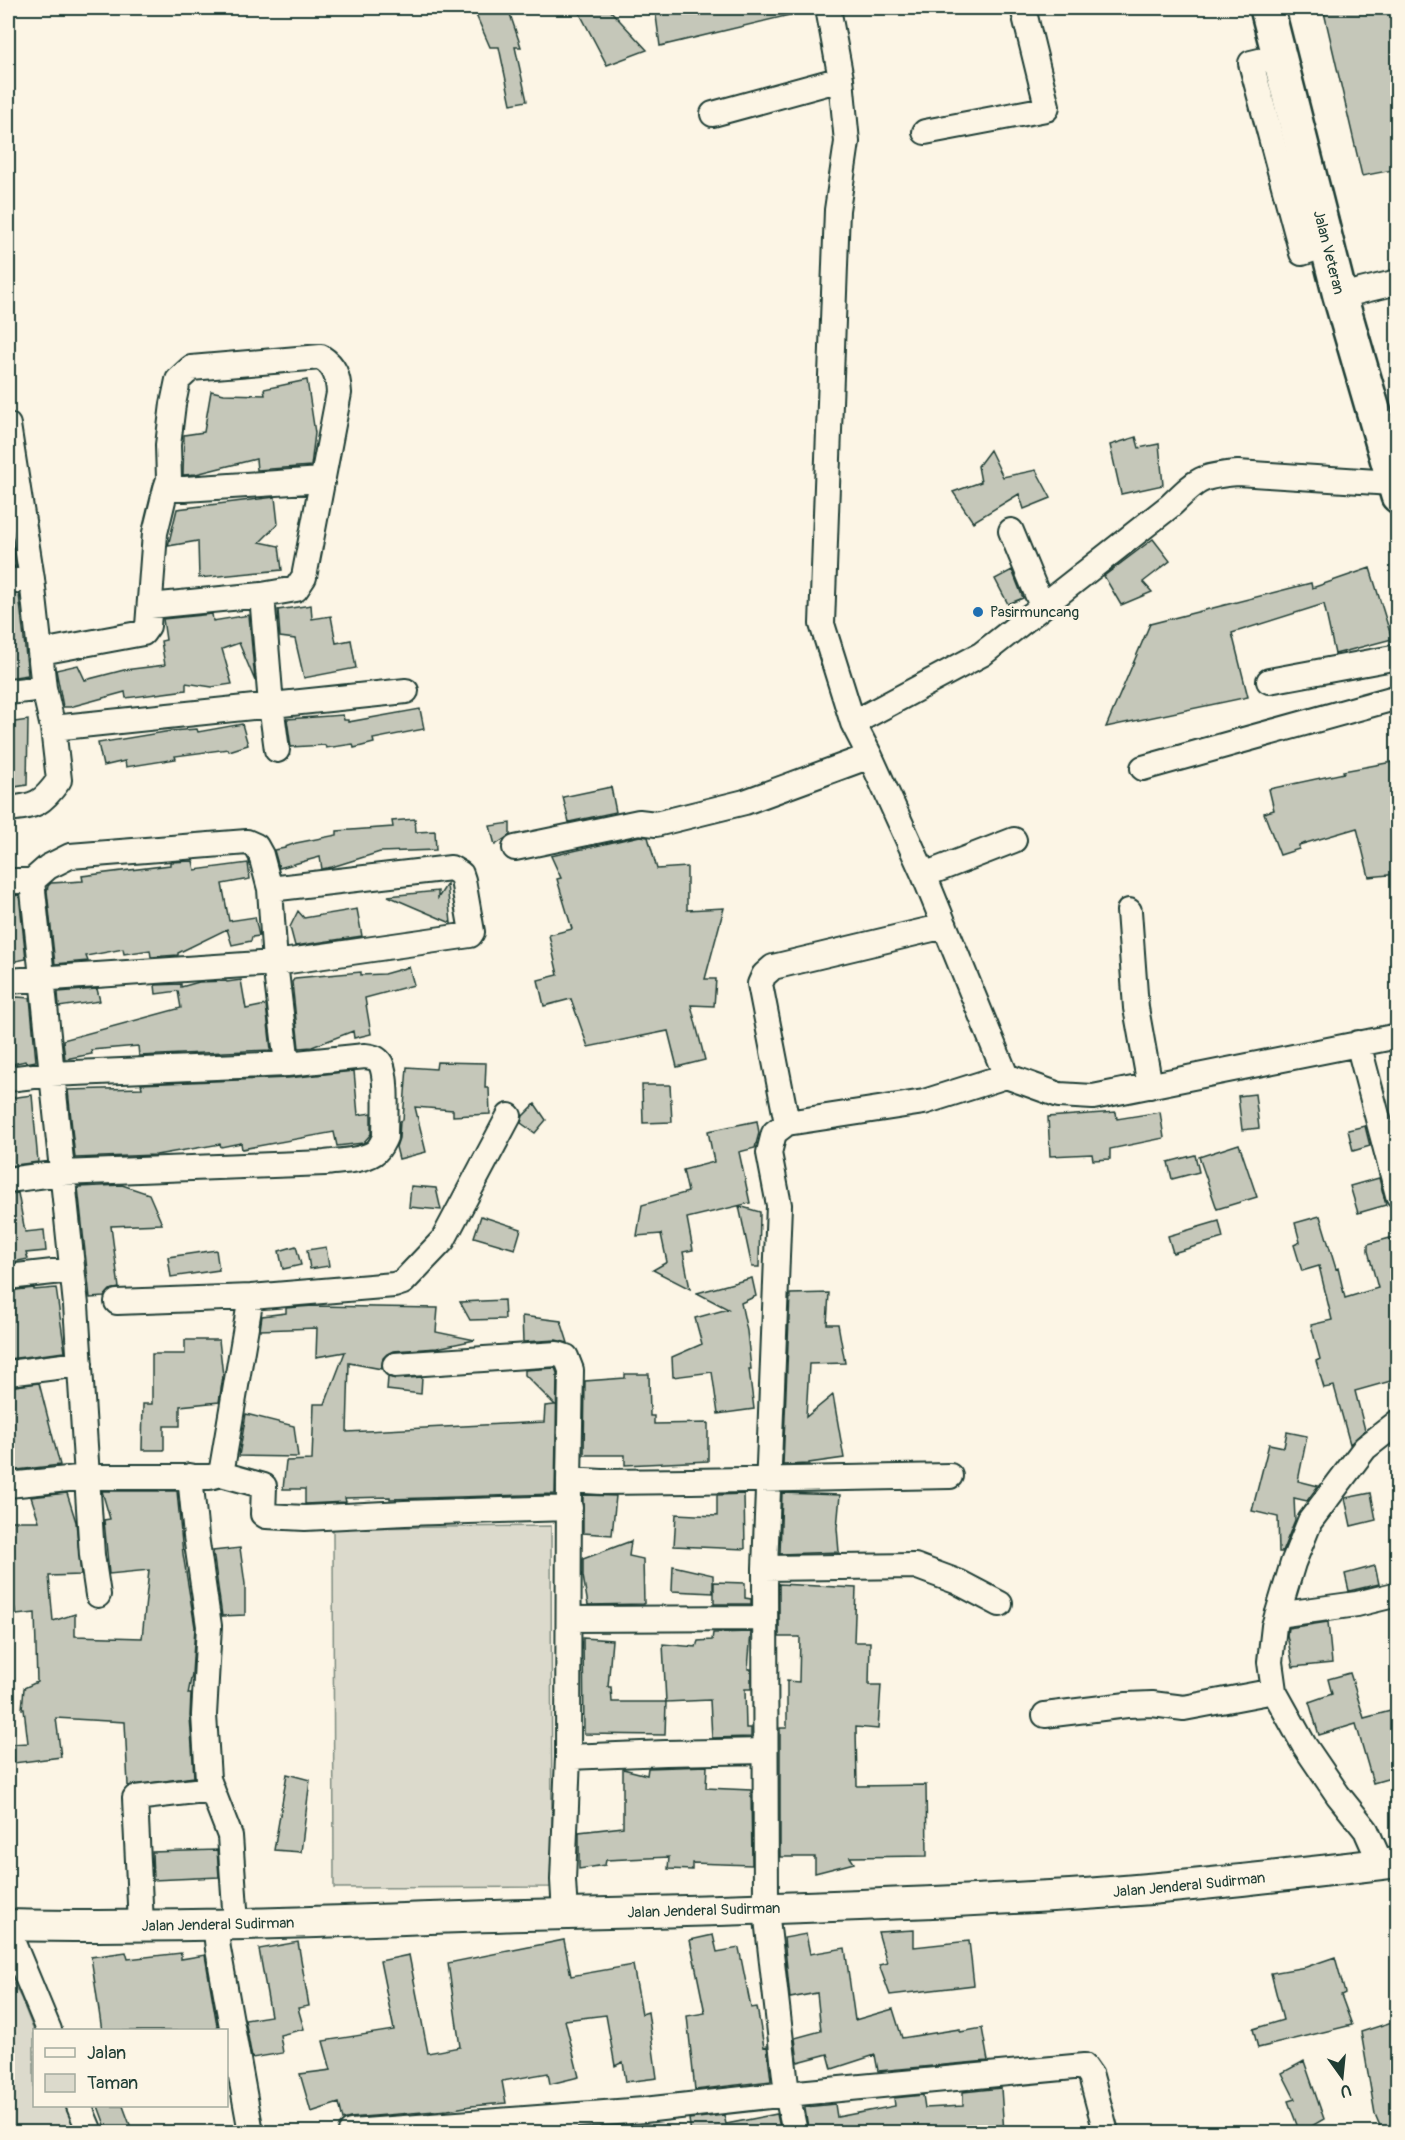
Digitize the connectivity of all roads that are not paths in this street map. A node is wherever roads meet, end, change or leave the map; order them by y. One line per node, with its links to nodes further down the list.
1 (828, 8): 4 (street)
2 (1023, 8): 6 (street)
3 (1267, 8): 8 (highway, Jalan Veteran)
4 (841, 79): 5 (street); 28 (street)
5 (713, 114)
6 (925, 132)
7 (1398, 282): 8 (street)
8 (1340, 296): 13 (highway, Jalan Veteran)
9 (8, 425): 11 (street)
10 (322, 480): 12 (street); 12 (street); 17 (street)
11 (12, 481): 15 (street)
12 (166, 488): 18 (street)
13 (1395, 490): 19 (street)
14 (1011, 531): 19 (street)
15 (32, 579): 16 (street); 20 (street)
16 (8, 581)
17 (262, 595): 18 (street); 27 (street)
18 (150, 606): 20 (street)
19 (1042, 606): 28 (street)
20 (41, 652): 23 (street)
21 (1398, 657): 22 (street)
22 (1269, 681)
23 (44, 688): 25 (street); 29 (street)
24 (405, 691): 27 (street)
25 (8, 692)
26 (1398, 697): 32 (street)
27 (271, 705): 29 (street); 30 (street)
28 (853, 723): 31 (street)
29 (53, 728): 33 (street)
30 (277, 750)
31 (870, 756): 35 (street); 36 (street)
32 (1143, 768)
33 (8, 809)
34 (1014, 840): 36 (street)
35 (515, 848)
36 (924, 875): 41 (street)
37 (8, 881): 38 (street)
38 (32, 881): 39 (street); 43 (street)
39 (270, 889): 42 (street); 42 (street)
40 (1129, 910): 51 (street)
41 (945, 926): 49 (street); 53 (street)
42 (275, 963): 43 (street); 47 (street)
43 (42, 978): 44 (street); 48 (street)
44 (8, 981)
45 (1398, 1035): 46 (street)
46 (1358, 1043): 51 (street); 56 (street)
47 (287, 1064): 48 (street); 54 (street)
48 (51, 1074): 50 (street); 54 (street)
49 (1006, 1076): 51 (street); 53 (street)
50 (8, 1079)
51 (1149, 1086)
52 (510, 1116): 59 (street)
53 (787, 1124): 69 (street)
54 (61, 1173): 55 (street); 57 (street)
55 (8, 1180)
56 (1398, 1195)
57 (71, 1270): 58 (street); 61 (street)
58 (8, 1277)
59 (251, 1297): 60 (street); 65 (street)
60 (117, 1302)
61 (80, 1364): 63 (street); 68 (street)
62 (395, 1365): 70 (street)
63 (8, 1373)
64 (1398, 1422): 77 (street)
65 (220, 1474): 66 (street); 72 (street)
66 (190, 1476): 68 (street); 84 (street)
67 (950, 1476): 69 (street)
68 (88, 1477): 71 (street); 75 (street)
69 (769, 1479): 70 (street); 73 (street)
70 (569, 1480): 72 (street)
71 (8, 1485)
72 (570, 1508): 79 (street)
73 (765, 1568): 76 (street); 78 (street)
74 (1398, 1594): 77 (street)
75 (98, 1595)
76 (1000, 1604)
77 (1277, 1615): 80 (street)
78 (765, 1618): 79 (street); 82 (street)
79 (570, 1619): 83 (street)
80 (1274, 1691): 81 (street); 85 (street)
81 (1045, 1715)
82 (765, 1751): 83 (street); 86 (street)
83 (568, 1757): 87 (street)
84 (212, 1789): 88 (street); 90 (street)
85 (1393, 1863): 86 (main road, Jalan Jenderal Sudirman)
86 (766, 1910): 87 (main road, Jalan Jenderal Sudirman); 93 (street)
87 (565, 1914): 88 (main road, Jalan Jenderal Sudirman)
88 (226, 1924): 90 (main road, Jalan Jenderal Sudirman); 96 (street)
89 (8, 1925): 90 (main road, Jalan Jenderal Sudirman)
90 (141, 1925)
91 (8, 1931): 92 (street)
92 (48, 2029)
93 (787, 2094): 97 (street); 98 (street); 99 (street)
94 (79, 2107): 95 (street)
95 (90, 2133)
96 (251, 2133)
97 (351, 2133)
98 (795, 2133)
99 (1106, 2133)

